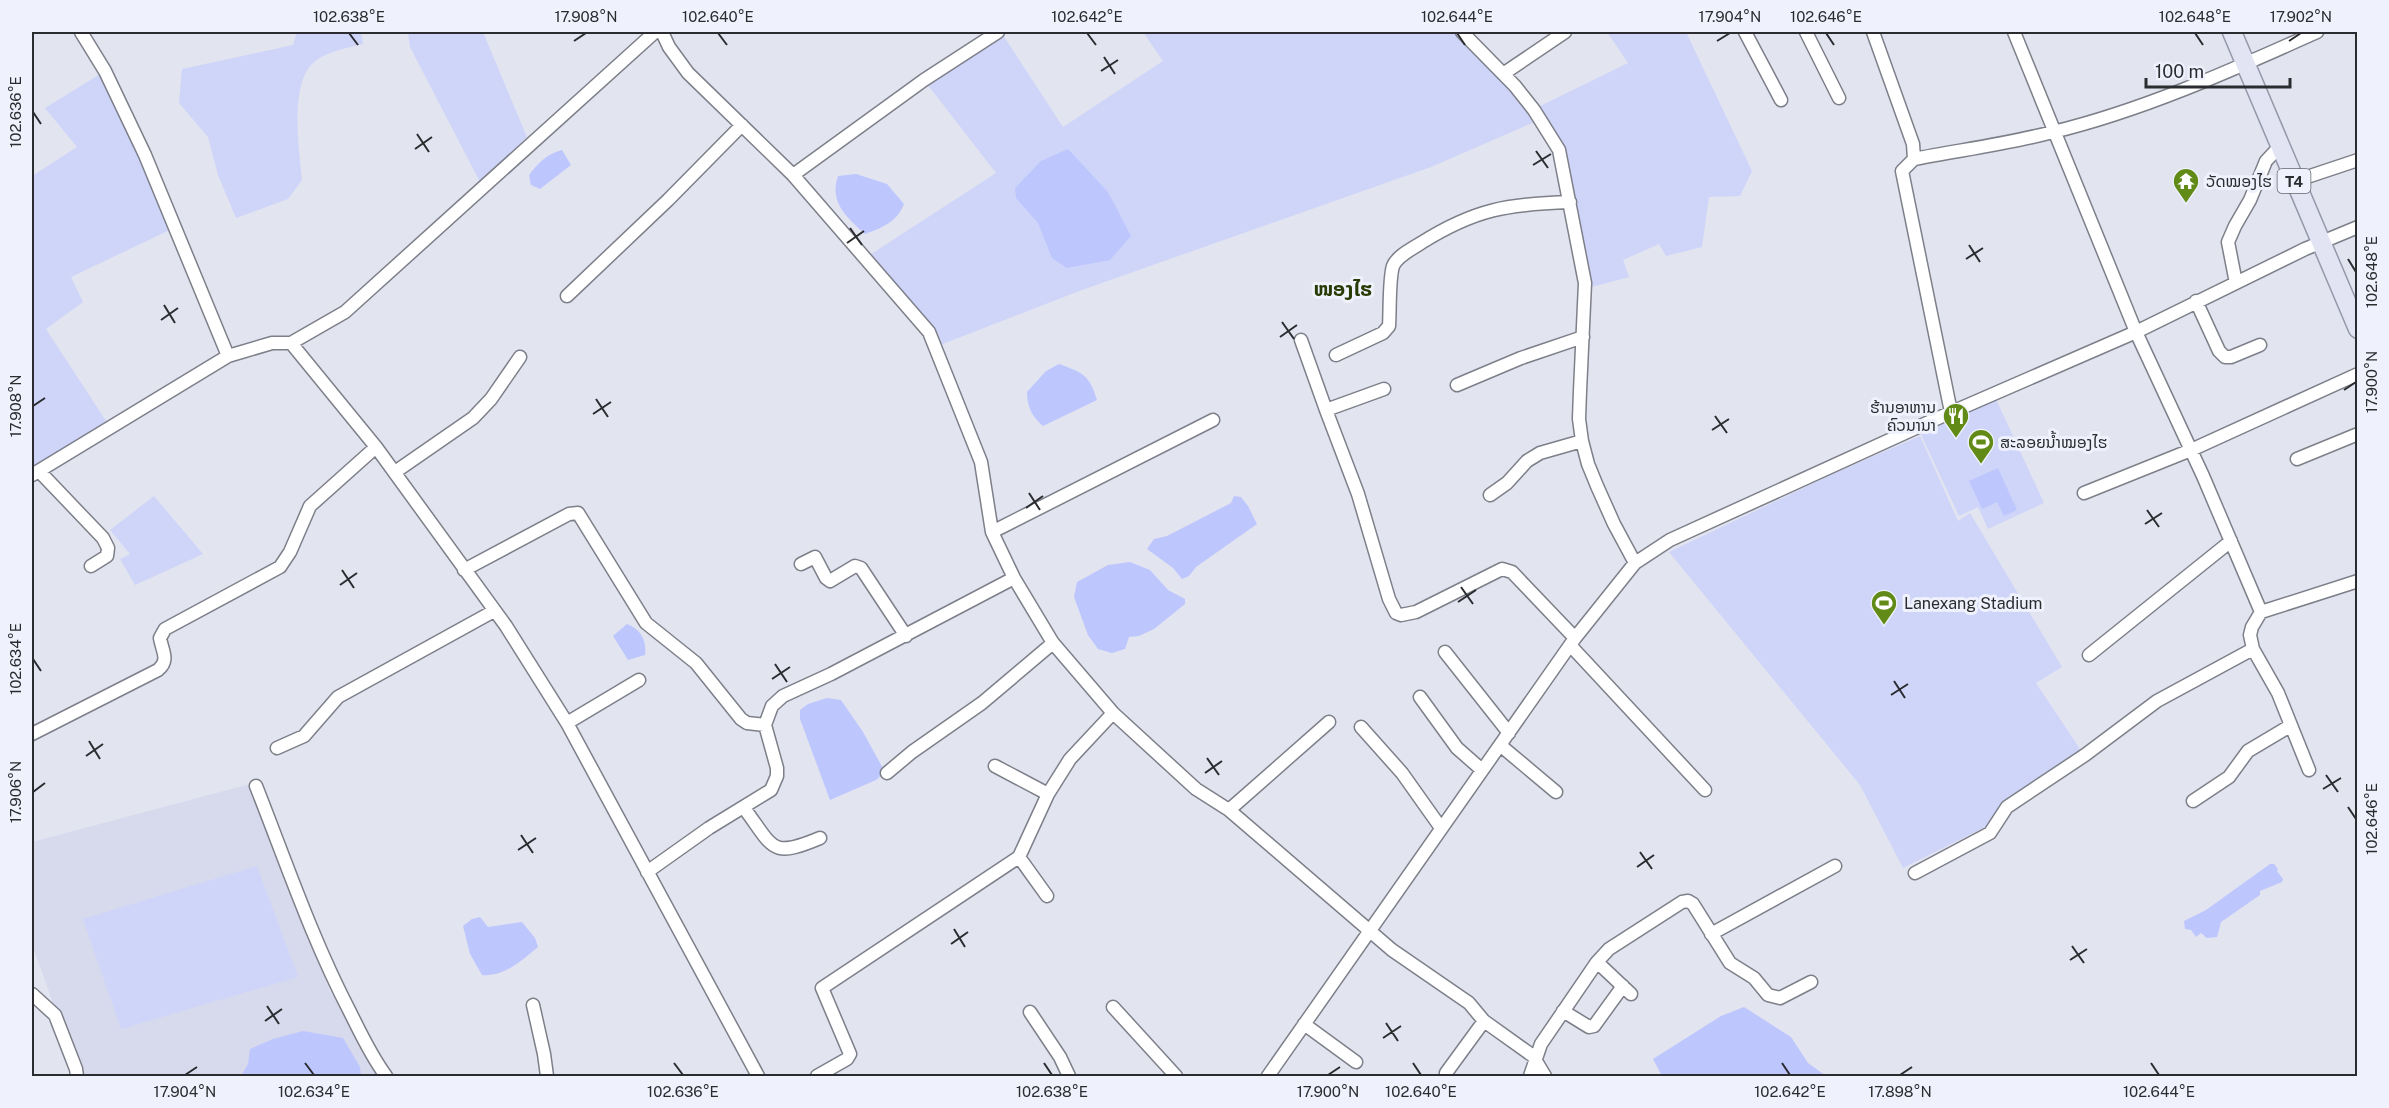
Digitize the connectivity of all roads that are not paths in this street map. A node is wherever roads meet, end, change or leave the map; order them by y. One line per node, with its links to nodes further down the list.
1 (81, 32): 37 (street)
2 (655, 32): 34 (street)
3 (662, 32): 17 (street)
4 (998, 32): 22 (street)
5 (1462, 32): 14 (street)
6 (1564, 32): 14 (street)
7 (1745, 32): 16 (street)
8 (1806, 32): 15 (street)
9 (1873, 32): 20 (street)
10 (2014, 32): 18 (street)
11 (2232, 32): 13 (main road, T4)
12 (2317, 32): 13 (street)
13 (2246, 64): 18 (street); 19 (main road, T4)
14 (1503, 74): 24 (street)
15 (1839, 98)
16 (1781, 100)
17 (742, 125): 22 (street); 28 (street)
18 (2054, 132): 20 (street); 31 (street)
19 (2280, 146): 23 (main road, T4); 27 (street)
20 (1914, 159): 43 (street)
21 (2358, 160): 23 (street)
22 (793, 175): 54 (street)
23 (2295, 181): 26 (main road, T4)
24 (1570, 202): 32 (street); 36 (street)
25 (2358, 227): 26 (street)
26 (2320, 242): 27 (street); 30 (main road, T4)
27 (2236, 283): 29 (street)
28 (567, 296)
29 (2196, 301): 31 (street); 35 (street)
30 (2358, 329)
31 (2136, 332): 43 (street); 48 (street)
32 (1583, 337): 40 (street); 46 (street)
33 (1301, 340): 42 (street)
34 (291, 343): 37 (street); 47 (street)
35 (2260, 345)
36 (1336, 355)
37 (228, 356): 51 (street)
38 (520, 357): 50 (street)
39 (2358, 374): 48 (street)
40 (1457, 384)
41 (1384, 389): 42 (street)
42 (1326, 410): 65 (street)
43 (1951, 412): 56 (street)
44 (1213, 420): 54 (street)
45 (2358, 434): 49 (street)
46 (1582, 441): 53 (street); 56 (street)
47 (376, 447): 50 (street); 79 (street)
48 (2191, 450): 52 (street); 55 (street)
49 (2297, 459)
50 (394, 472): 59 (street)
51 (35, 473): 58 (street)
52 (2084, 493)
53 (1490, 495)
54 (992, 532): 60 (street)
55 (2231, 541): 63 (street); 69 (street)
56 (1635, 562): 65 (street)
57 (801, 564): 64 (street)
58 (91, 566)
59 (464, 570): 62 (street); 75 (street)
60 (1014, 578): 64 (street); 66 (street)
61 (2358, 580): 63 (street)
62 (494, 611): 74 (street); 81 (street)
63 (2261, 612): 67 (street)
64 (906, 636): 75 (street)
65 (1573, 641): 78 (street); 87 (street)
66 (1053, 643): 72 (street); 85 (street)
67 (2253, 649): 76 (street); 98 (street)
68 (1445, 652): 78 (street)
69 (2089, 655)
70 (639, 680): 74 (street)
71 (1420, 697): 83 (street)
72 (1113, 713): 89 (street); 92 (street)
73 (1329, 722): 92 (street)
74 (567, 723): 97 (street)
75 (765, 725): 91 (street)
76 (2290, 726): 84 (street); 90 (street)
77 (1361, 727): 93 (street)
78 (1509, 733): 80 (street)
79 (32, 734)
80 (1500, 745): 83 (street); 88 (street)
81 (277, 748)
82 (995, 766): 89 (street)
83 (1482, 770): 93 (street)
84 (2309, 770)
85 (887, 773)
86 (256, 786): 115 (street)
87 (1705, 789)
88 (1556, 792)
89 (1048, 794): 95 (street)
90 (2193, 801)
91 (744, 808): 94 (street); 97 (street)
92 (1229, 810): 100 (street)
93 (1441, 828): 100 (street)
94 (820, 838)
95 (1019, 857): 99 (street); 118 (street)
96 (1835, 866): 101 (street)
97 (647, 872): 117 (street)
98 (1915, 873)
99 (1047, 896)
100 (1368, 932): 109 (street); 110 (street)
101 (1711, 934): 102 (street); 103 (street)
102 (1598, 962): 107 (street); 107 (street)
103 (1811, 982)
104 (32, 994): 114 (street)
105 (533, 1005): 116 (street)
106 (1113, 1007): 120 (street)
107 (1563, 1011): 111 (street)
108 (1030, 1012): 119 (street)
109 (1484, 1021): 111 (street); 113 (street)
110 (1304, 1024): 112 (street); 121 (street)
111 (1535, 1059): 122 (street); 123 (street)
112 (1356, 1062)
113 (1446, 1073)
114 (76, 1076)
115 (386, 1077)
116 (547, 1077)
117 (758, 1077)
118 (817, 1077)
119 (1069, 1077)
120 (1176, 1077)
121 (1268, 1077)
122 (1530, 1077)
123 (1545, 1077)

